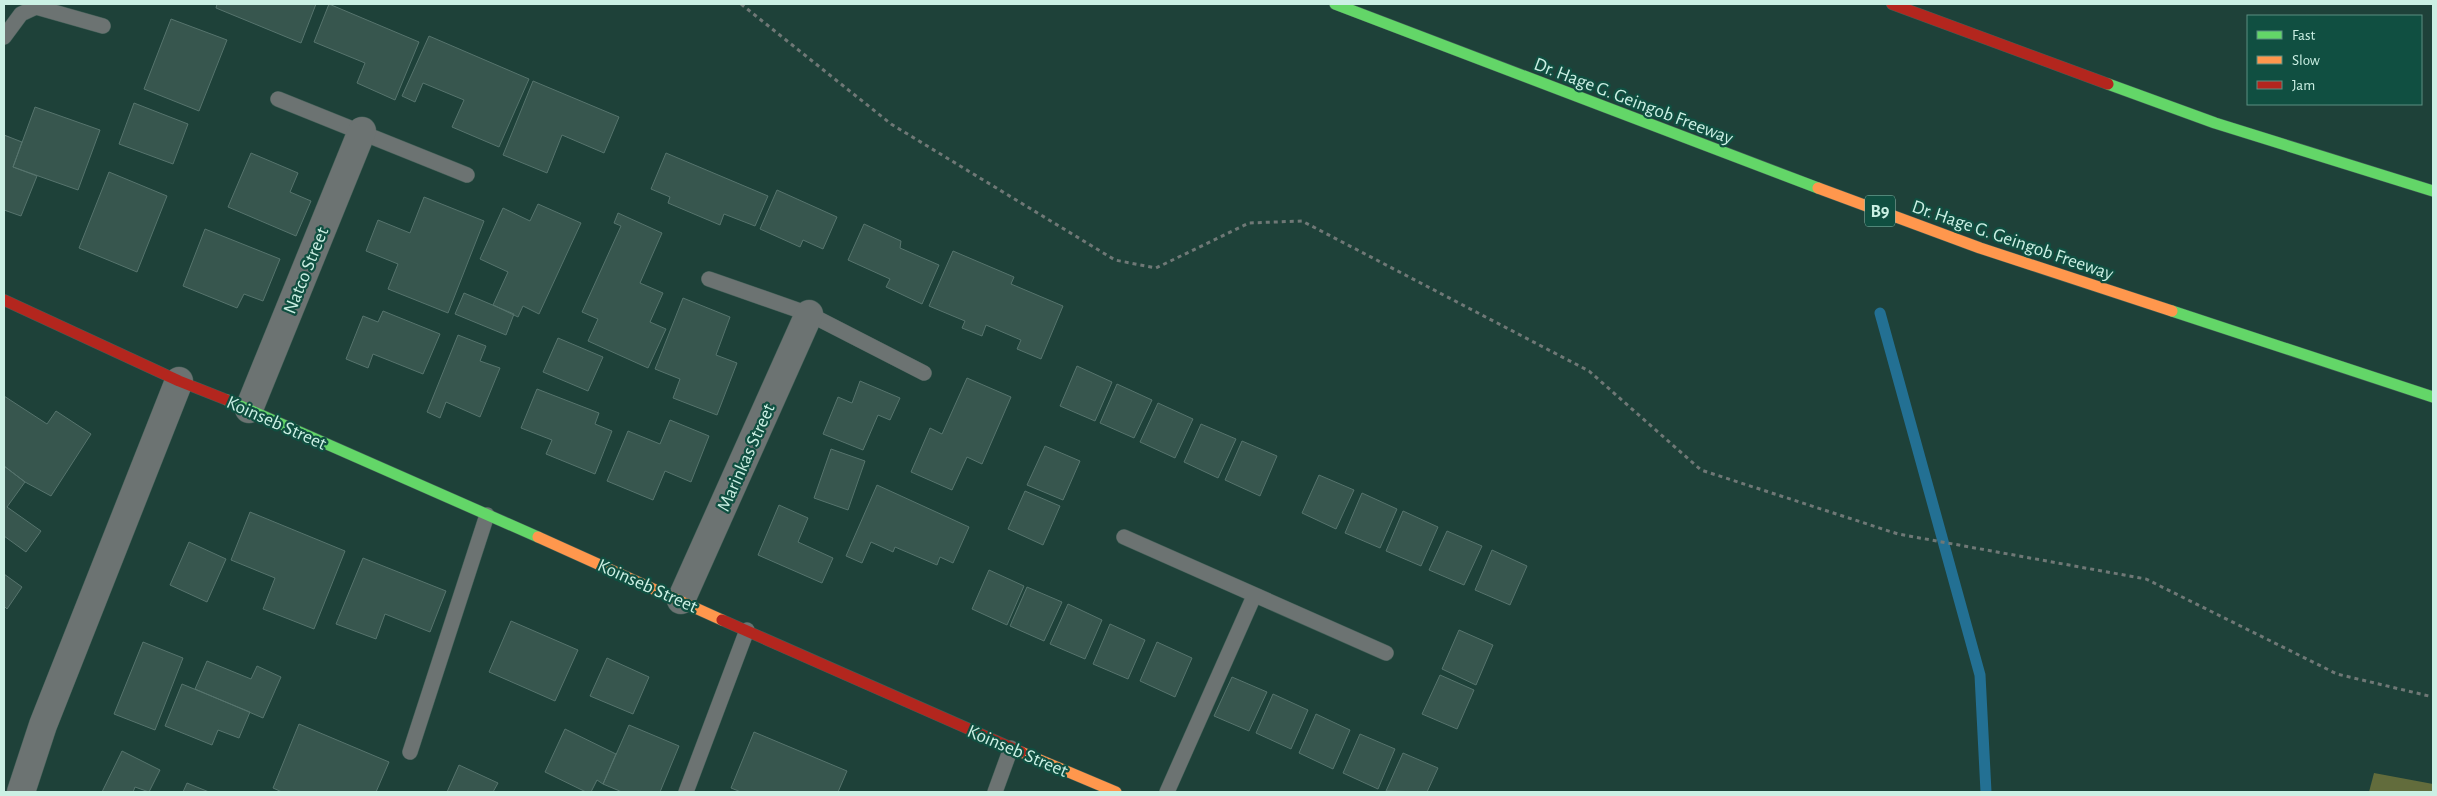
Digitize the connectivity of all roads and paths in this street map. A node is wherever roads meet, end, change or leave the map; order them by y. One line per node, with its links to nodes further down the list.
1 (741, 4): 23 (path)
2 (1335, 4): 15 (main road, Dr. Hage G. Geingob Freeway / B9)
3 (1892, 4): 9 (main road)
4 (103, 26): 5 (lane)
5 (4, 37)
6 (278, 99): 7 (lane)
7 (362, 131): 8 (lane); 16 (street, Natco Street)
8 (467, 174)
9 (2433, 191)
10 (709, 279): 12 (lane)
11 (4, 300): 14 (main road, Koinseb Street)
12 (809, 314): 13 (lane); 20 (street, Marinkas Street)
13 (924, 372)
14 (179, 381): 16 (main road, Koinseb Street); 26 (street)
15 (2433, 397)
16 (249, 409): 17 (main road, Koinseb Street)
17 (487, 515): 20 (main road, Koinseb Street); 25 (lane)
18 (1124, 537): 19 (lane)
19 (1254, 596): 22 (lane); 30 (lane)
20 (681, 600): 21 (main road, Koinseb Street)
21 (747, 630): 24 (main road, Koinseb Street); 27 (lane)
22 (1386, 653)
23 (2433, 697)
24 (1011, 748): 28 (lane); 29 (main road, Koinseb Street)
25 (410, 752)
26 (21, 792)
27 (686, 792)
28 (995, 792)
29 (1116, 792)
30 (1167, 792)

